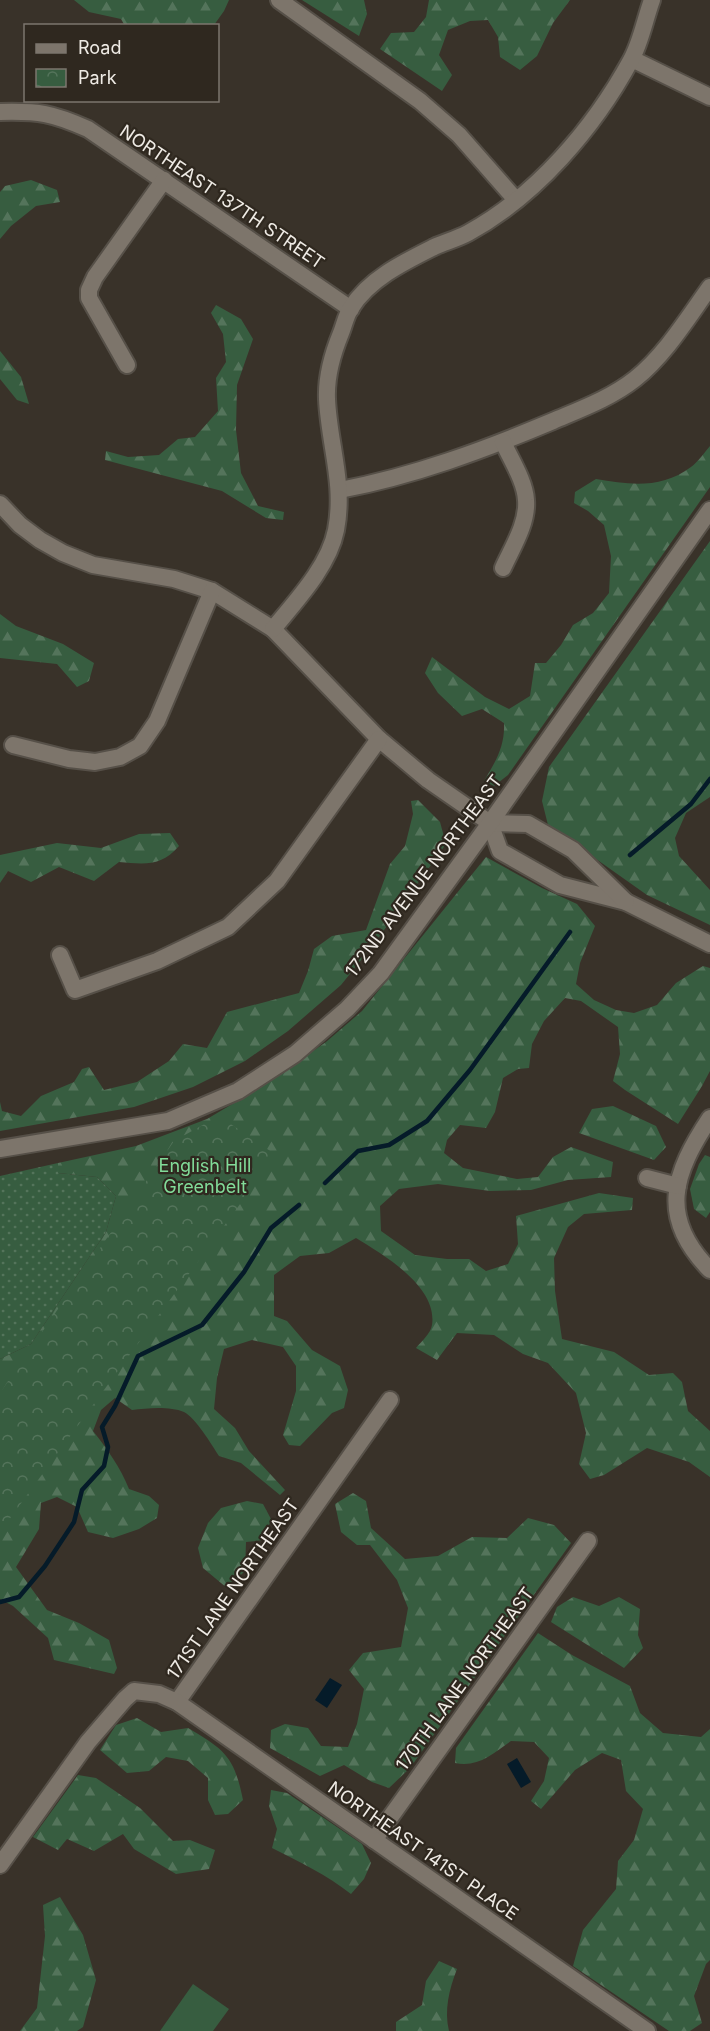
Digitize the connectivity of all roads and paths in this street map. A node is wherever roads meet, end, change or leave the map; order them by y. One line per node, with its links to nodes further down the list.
1 (279, 0): 7 (street)
2 (652, 0): 3 (street)
3 (632, 58): 4 (street); 7 (street)
4 (710, 97)
5 (0, 112): 6 (street, NORTHEAST 137TH STREET)
6 (164, 180): 9 (street, NORTHEAST 137TH STREET); 10 (street)
7 (516, 200): 9 (street)
8 (710, 287): 11 (street)
9 (351, 309): 12 (street)
10 (127, 365)
11 (503, 442): 12 (street); 15 (street)
12 (340, 490): 17 (street)
13 (0, 504): 16 (street)
14 (710, 510): 20 (street, 172ND AVENUE NORTHEAST)
15 (503, 568)
16 (212, 591): 17 (street); 19 (street)
17 (273, 629): 18 (street)
18 (379, 739): 20 (street); 23 (street)
19 (13, 745)
20 (490, 823): 21 (street); 21 (street); 25 (street, 172ND AVENUE NORTHEAST)
21 (626, 902): 22 (street)
22 (710, 944)
23 (60, 955)
24 (710, 1118): 27 (street)
25 (0, 1149)
26 (647, 1178): 27 (street)
27 (678, 1186): 28 (street)
28 (710, 1270)
29 (390, 1400): 31 (street, 171ST LANE NORTHEAST)
30 (588, 1541): 32 (street, 170TH LANE NORTHEAST)
31 (177, 1702): 32 (street, NORTHEAST 141ST PLACE); 33 (street, 171ST LANE NORTHEAST)
32 (374, 1840): 34 (street, NORTHEAST 141ST PLACE)
33 (0, 1865)
34 (647, 2031)

